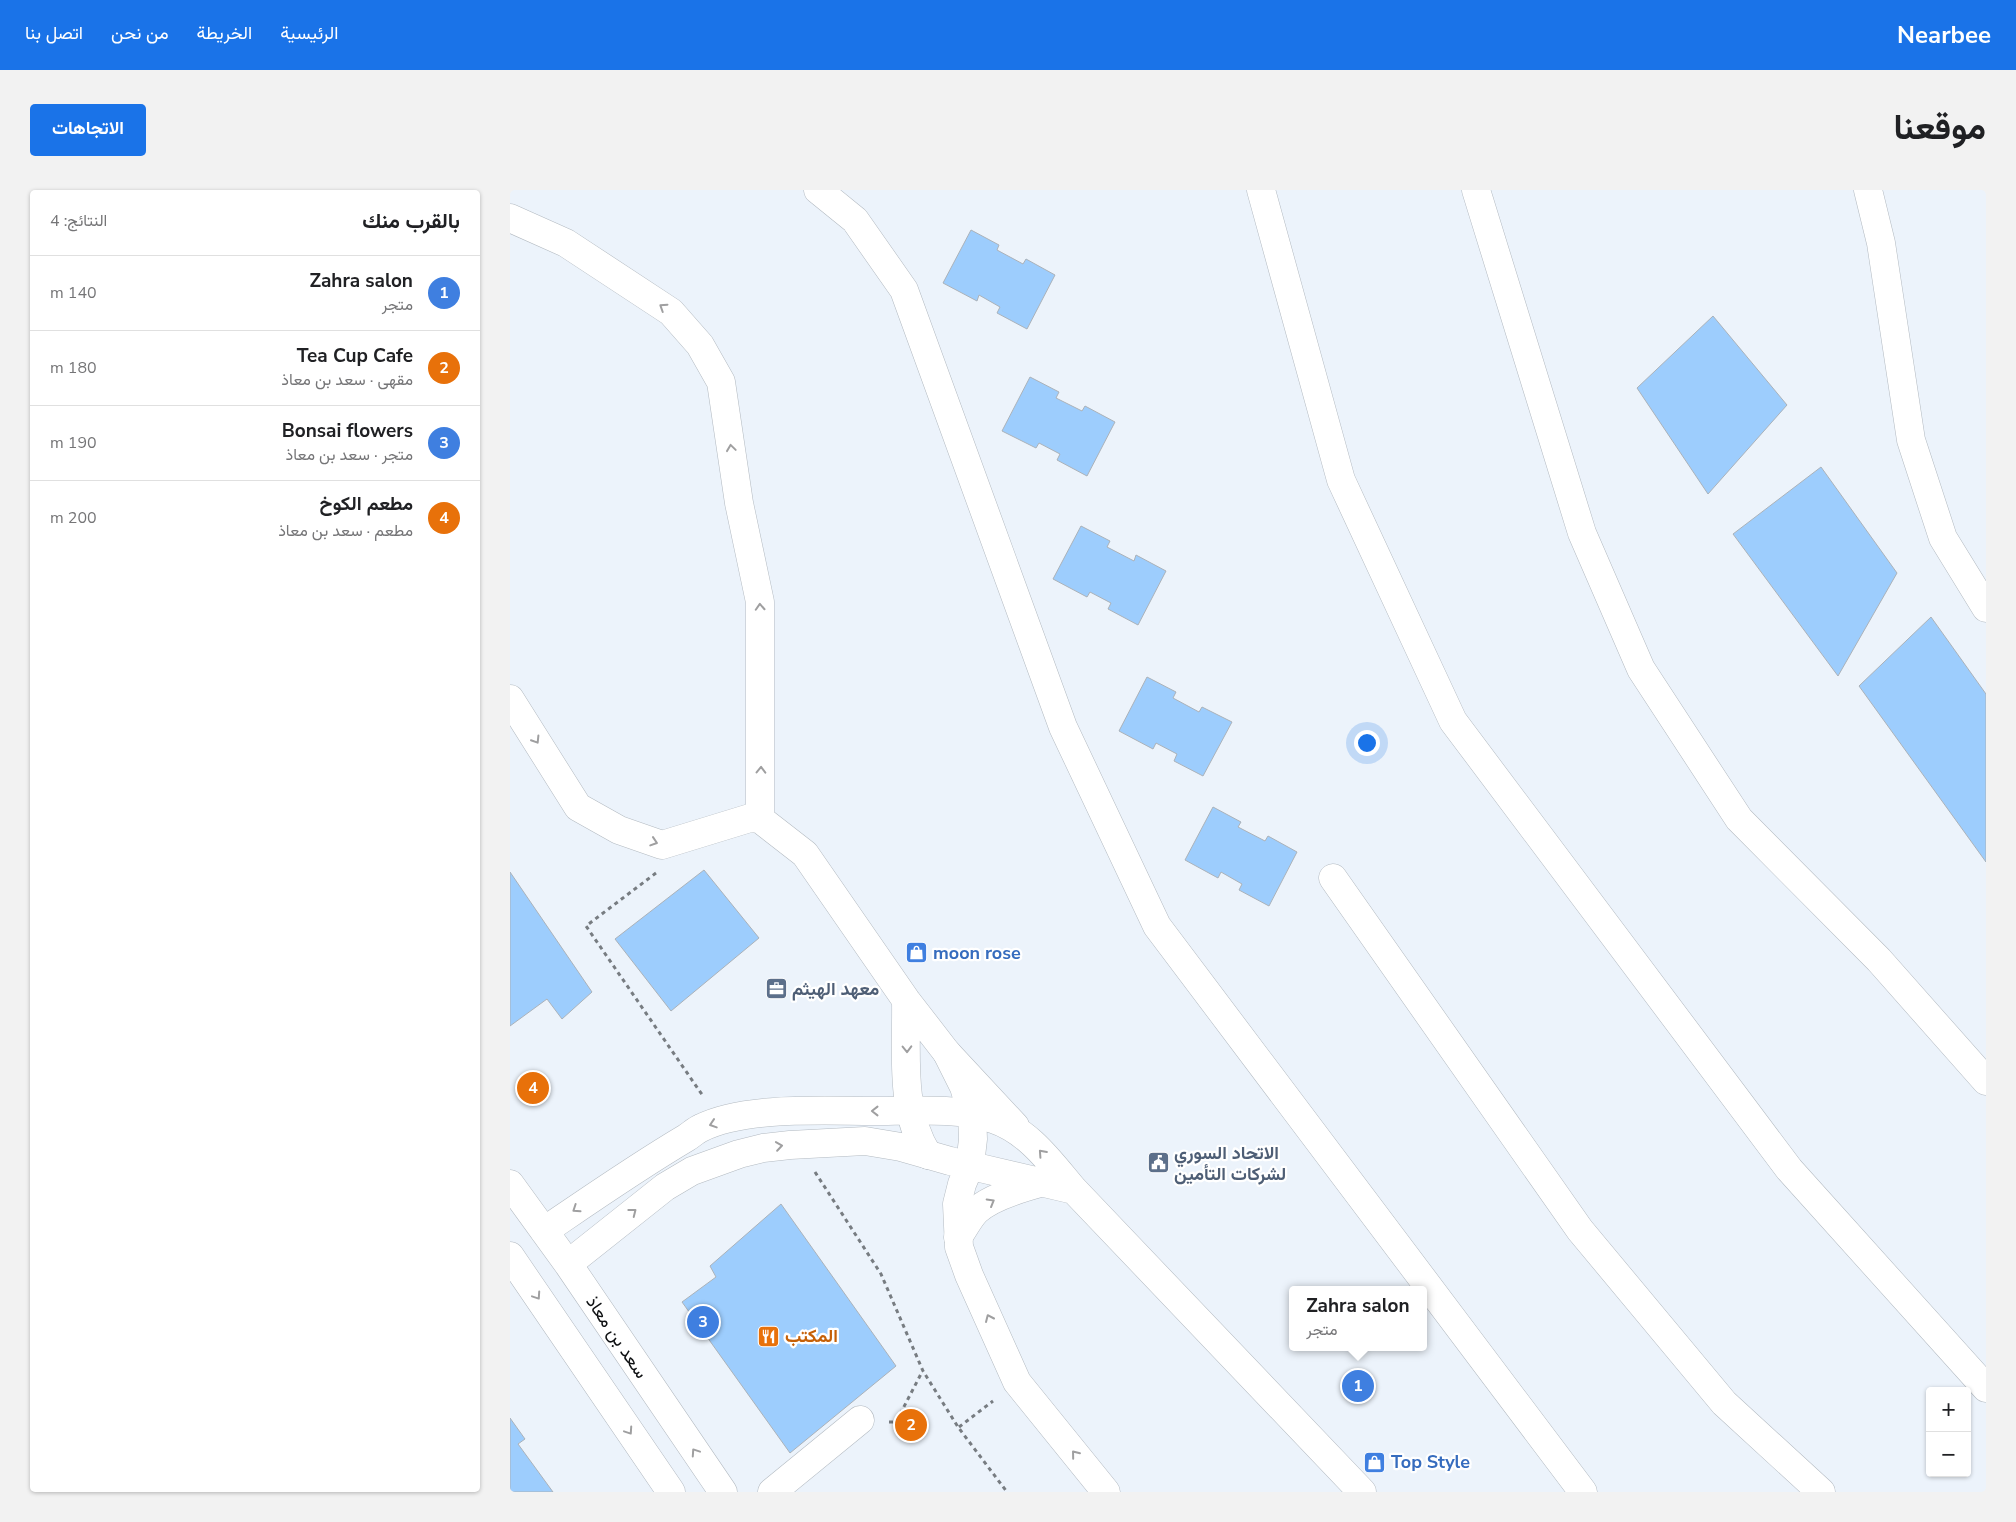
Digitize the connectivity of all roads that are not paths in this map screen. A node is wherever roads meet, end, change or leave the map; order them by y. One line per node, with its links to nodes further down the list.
1 (818, 190): 32 (street)
2 (1261, 190): 25 (street)
3 (1476, 190): 12 (street)
4 (1868, 190): 6 (street)
5 (510, 218): 8 (street, one-way to 5)
6 (1986, 608)
7 (510, 699): 8 (street, one-way to 8)
8 (760, 818): 10 (street)
9 (1333, 878): 33 (street)
10 (906, 1000): 11 (street); 13 (street, one-way to 13)
11 (947, 1053): 14 (street); 15 (street)
12 (1986, 1081)
13 (910, 1110): 14 (street); 16 (street); 21 (street, one-way to 21)
14 (972, 1114): 15 (street); 17 (street)
15 (1019, 1131): 20 (street, one-way to 15)
16 (928, 1155): 17 (street); 24 (street, one-way to 16)
17 (970, 1165): 18 (street); 22 (street)
18 (1045, 1182): 20 (street); 22 (street, one-way to 18)
19 (510, 1184): 21 (street, سعد بن معاذ)
20 (1074, 1190): 31 (street)
21 (544, 1231): 24 (street, سعد بن معاذ)
22 (958, 1237): 30 (street, one-way to 22)
23 (510, 1256): 27 (street, one-way to 27)
24 (568, 1264): 28 (street, سعد بن معاذ, one-way to 24)
25 (1986, 1388)
26 (860, 1420): 29 (street)
27 (671, 1492)
28 (722, 1492)
29 (772, 1492)
30 (1106, 1492)
31 (1362, 1492)
32 (1583, 1492)
33 (1821, 1492)

